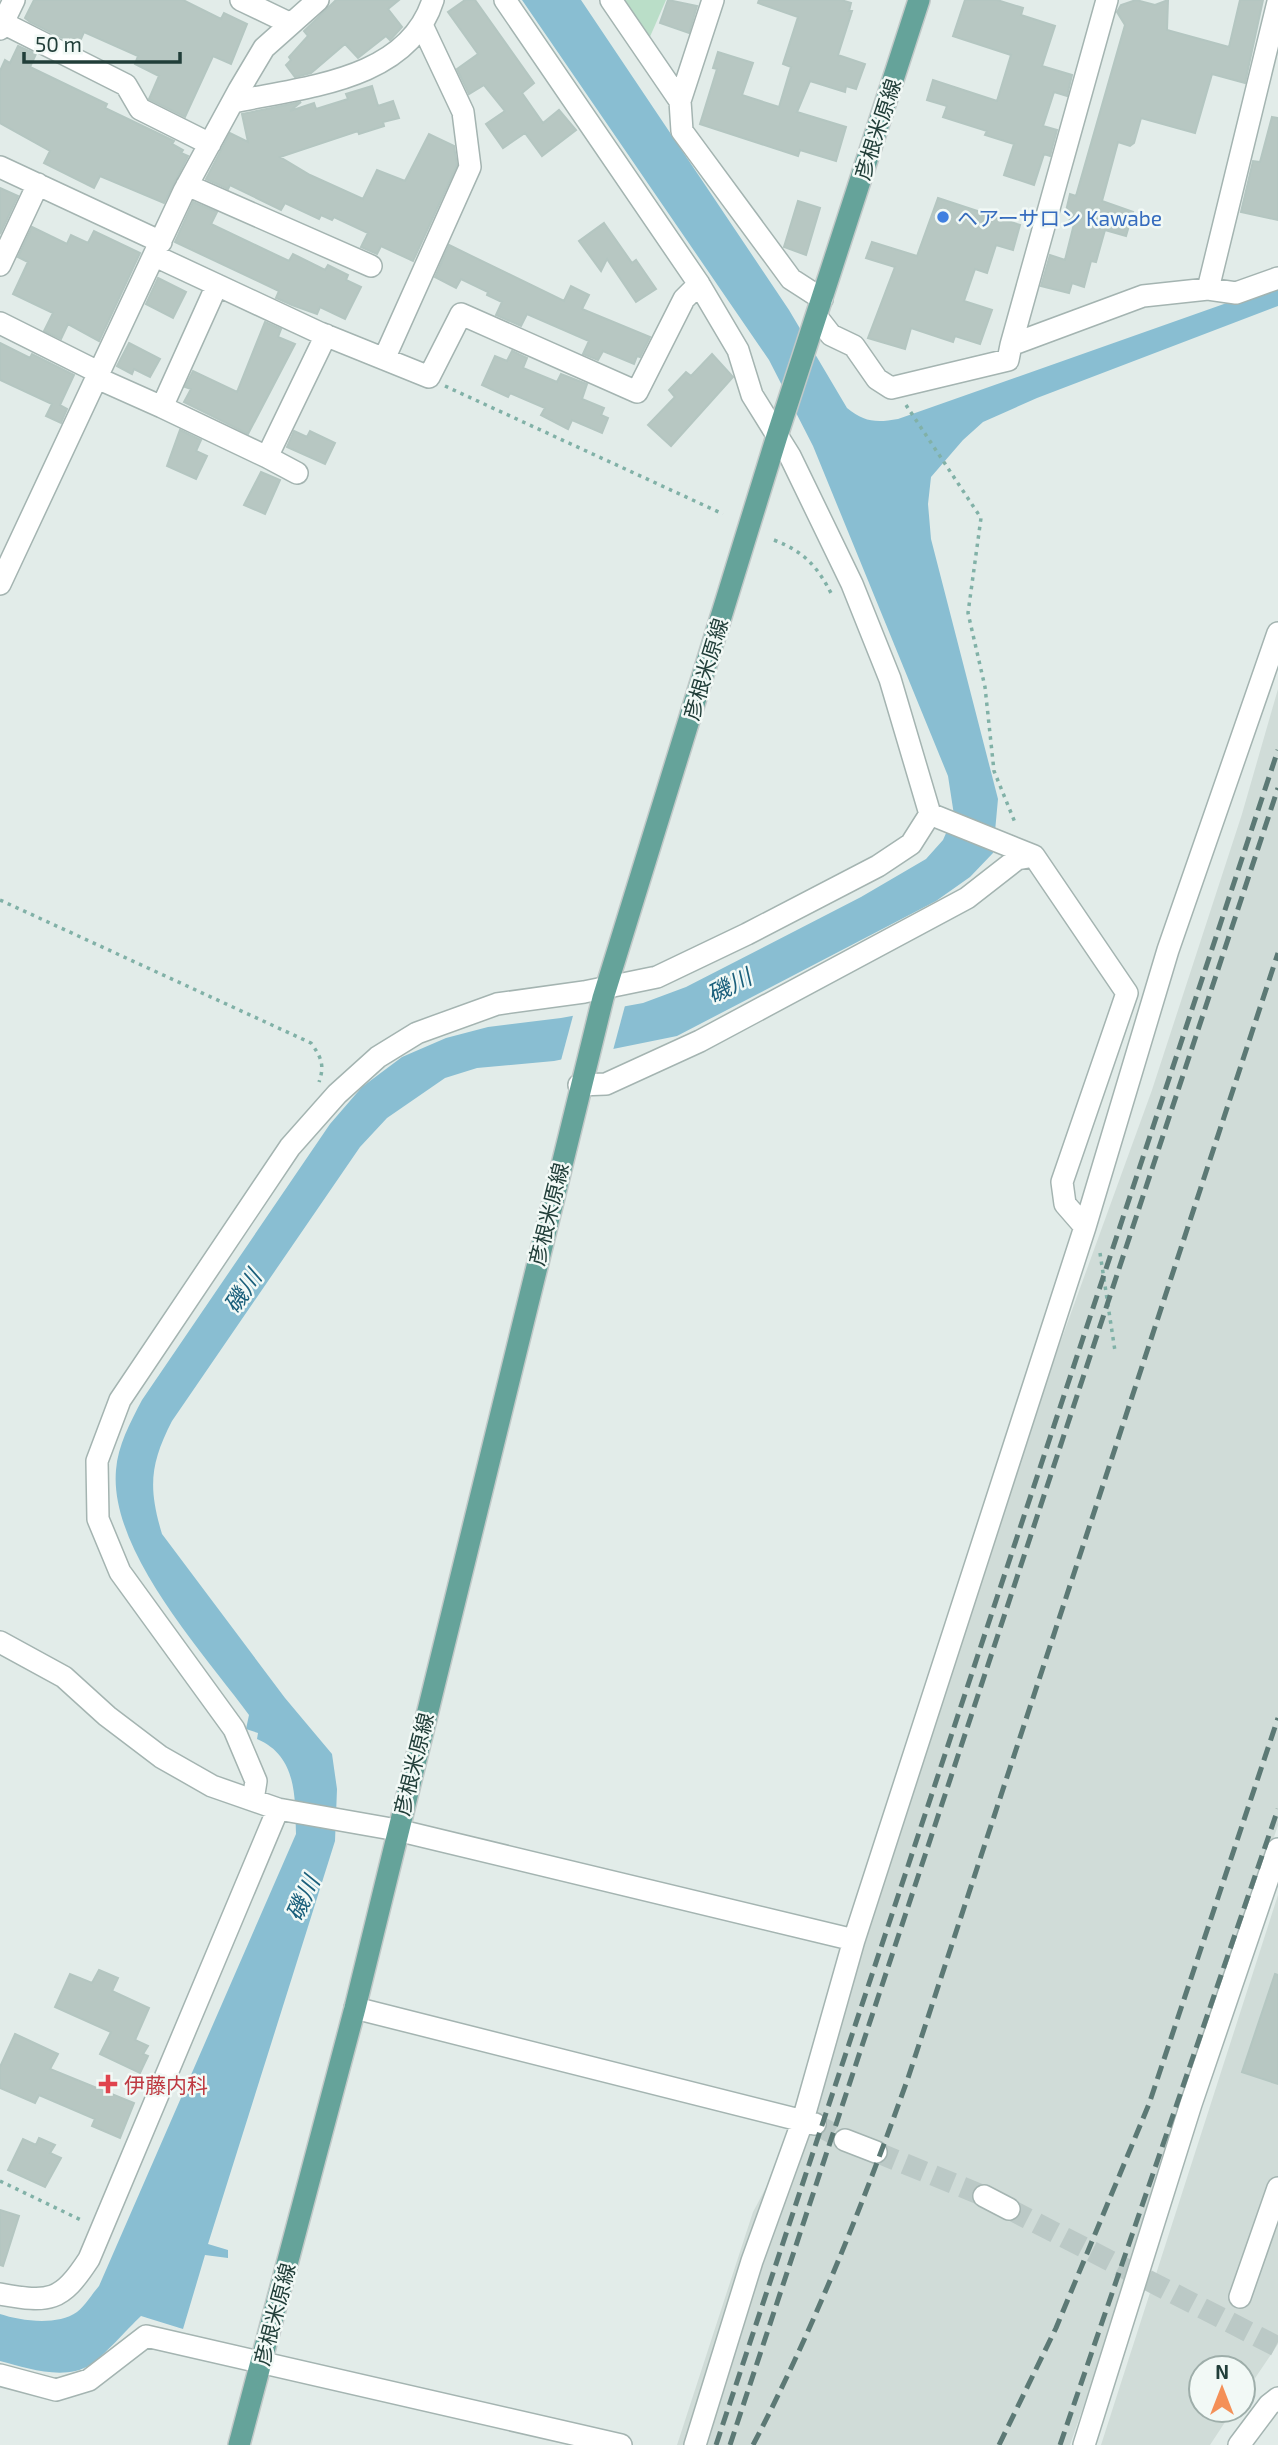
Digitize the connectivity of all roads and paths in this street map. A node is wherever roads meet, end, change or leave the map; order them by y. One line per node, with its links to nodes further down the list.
1 (14, 0): 13 (street)
2 (241, 0): 11 (street)
3 (318, 0): 11 (street)
4 (433, 0): 12 (street)
5 (505, 0): 25 (street)
6 (611, 0): 15 (street)
7 (713, 0): 15 (street)
8 (919, 0): 28 (main road, 彦根米原線)
9 (1107, 0): 31 (street)
10 (1278, 2): 14 (street)
11 (289, 23): 16 (street)
12 (422, 25): 16 (street); 32 (street)
13 (1, 26): 17 (street)
14 (1274, 34): 27 (street)
15 (680, 101): 28 (street)
16 (233, 102): 17 (street)
17 (210, 144): 20 (street)
18 (0, 167): 19 (street)
19 (38, 184): 21 (street); 22 (street)
20 (187, 185): 21 (street); 23 (street)
21 (158, 249): 26 (street); 33 (street)
22 (0, 265)
23 (371, 266)
24 (1278, 278): 27 (street)
25 (699, 284): 34 (street); 37 (street)
26 (217, 285): 30 (street); 36 (street)
27 (1208, 289): 31 (street)
28 (818, 314): 31 (street); 37 (main road, 彦根米原線)
29 (0, 324): 33 (street)
30 (326, 335): 32 (street); 38 (street)
31 (1012, 345)
32 (384, 359): 34 (street)
33 (98, 376): 36 (street); 42 (street)
34 (429, 377): 40 (path)
35 (906, 406): 46 (path)
36 (162, 407): 38 (street)
37 (780, 429): 45 (street); 48 (main road, 彦根米原線)
38 (267, 457): 39 (street)
39 (297, 473)
40 (723, 514)
41 (774, 540): 43 (path)
42 (0, 584)
43 (837, 605)
44 (1278, 634): 51 (street)
45 (935, 817): 46 (street); 48 (street)
46 (1027, 852): 49 (street); 51 (street)
47 (0, 900): 50 (path)
48 (604, 993): 49 (main road, 彦根米原線); 54 (street)
49 (581, 1078): 56 (main road, 彦根米原線)
50 (315, 1093)
51 (1092, 1235): 52 (path); 58 (street)
52 (1115, 1351)
53 (0, 1642): 54 (street)
54 (253, 1800): 55 (street)
55 (280, 1810): 56 (street); 67 (street)
56 (397, 1830): 58 (street); 59 (main road, 彦根米原線)
57 (1278, 1849): 76 (street)
58 (854, 1940): 60 (street)
59 (355, 2008): 60 (street); 70 (main road, 彦根米原線)
60 (809, 2122): 75 (street)
61 (845, 2140): 62 (street)
62 (876, 2152)
63 (0, 2181): 67 (path)
64 (1278, 2188): 69 (street)
65 (984, 2196): 66 (street)
66 (1009, 2209)
67 (101, 2230): 68 (street)
68 (0, 2294)
69 (1240, 2297)
70 (261, 2362): 71 (street); 73 (main road, 彦根米原線); 74 (street)
71 (0, 2375)
72 (1278, 2398): 77 (street)
73 (239, 2445)
74 (621, 2445)
75 (695, 2445)
76 (1084, 2445)
77 (1239, 2445)

